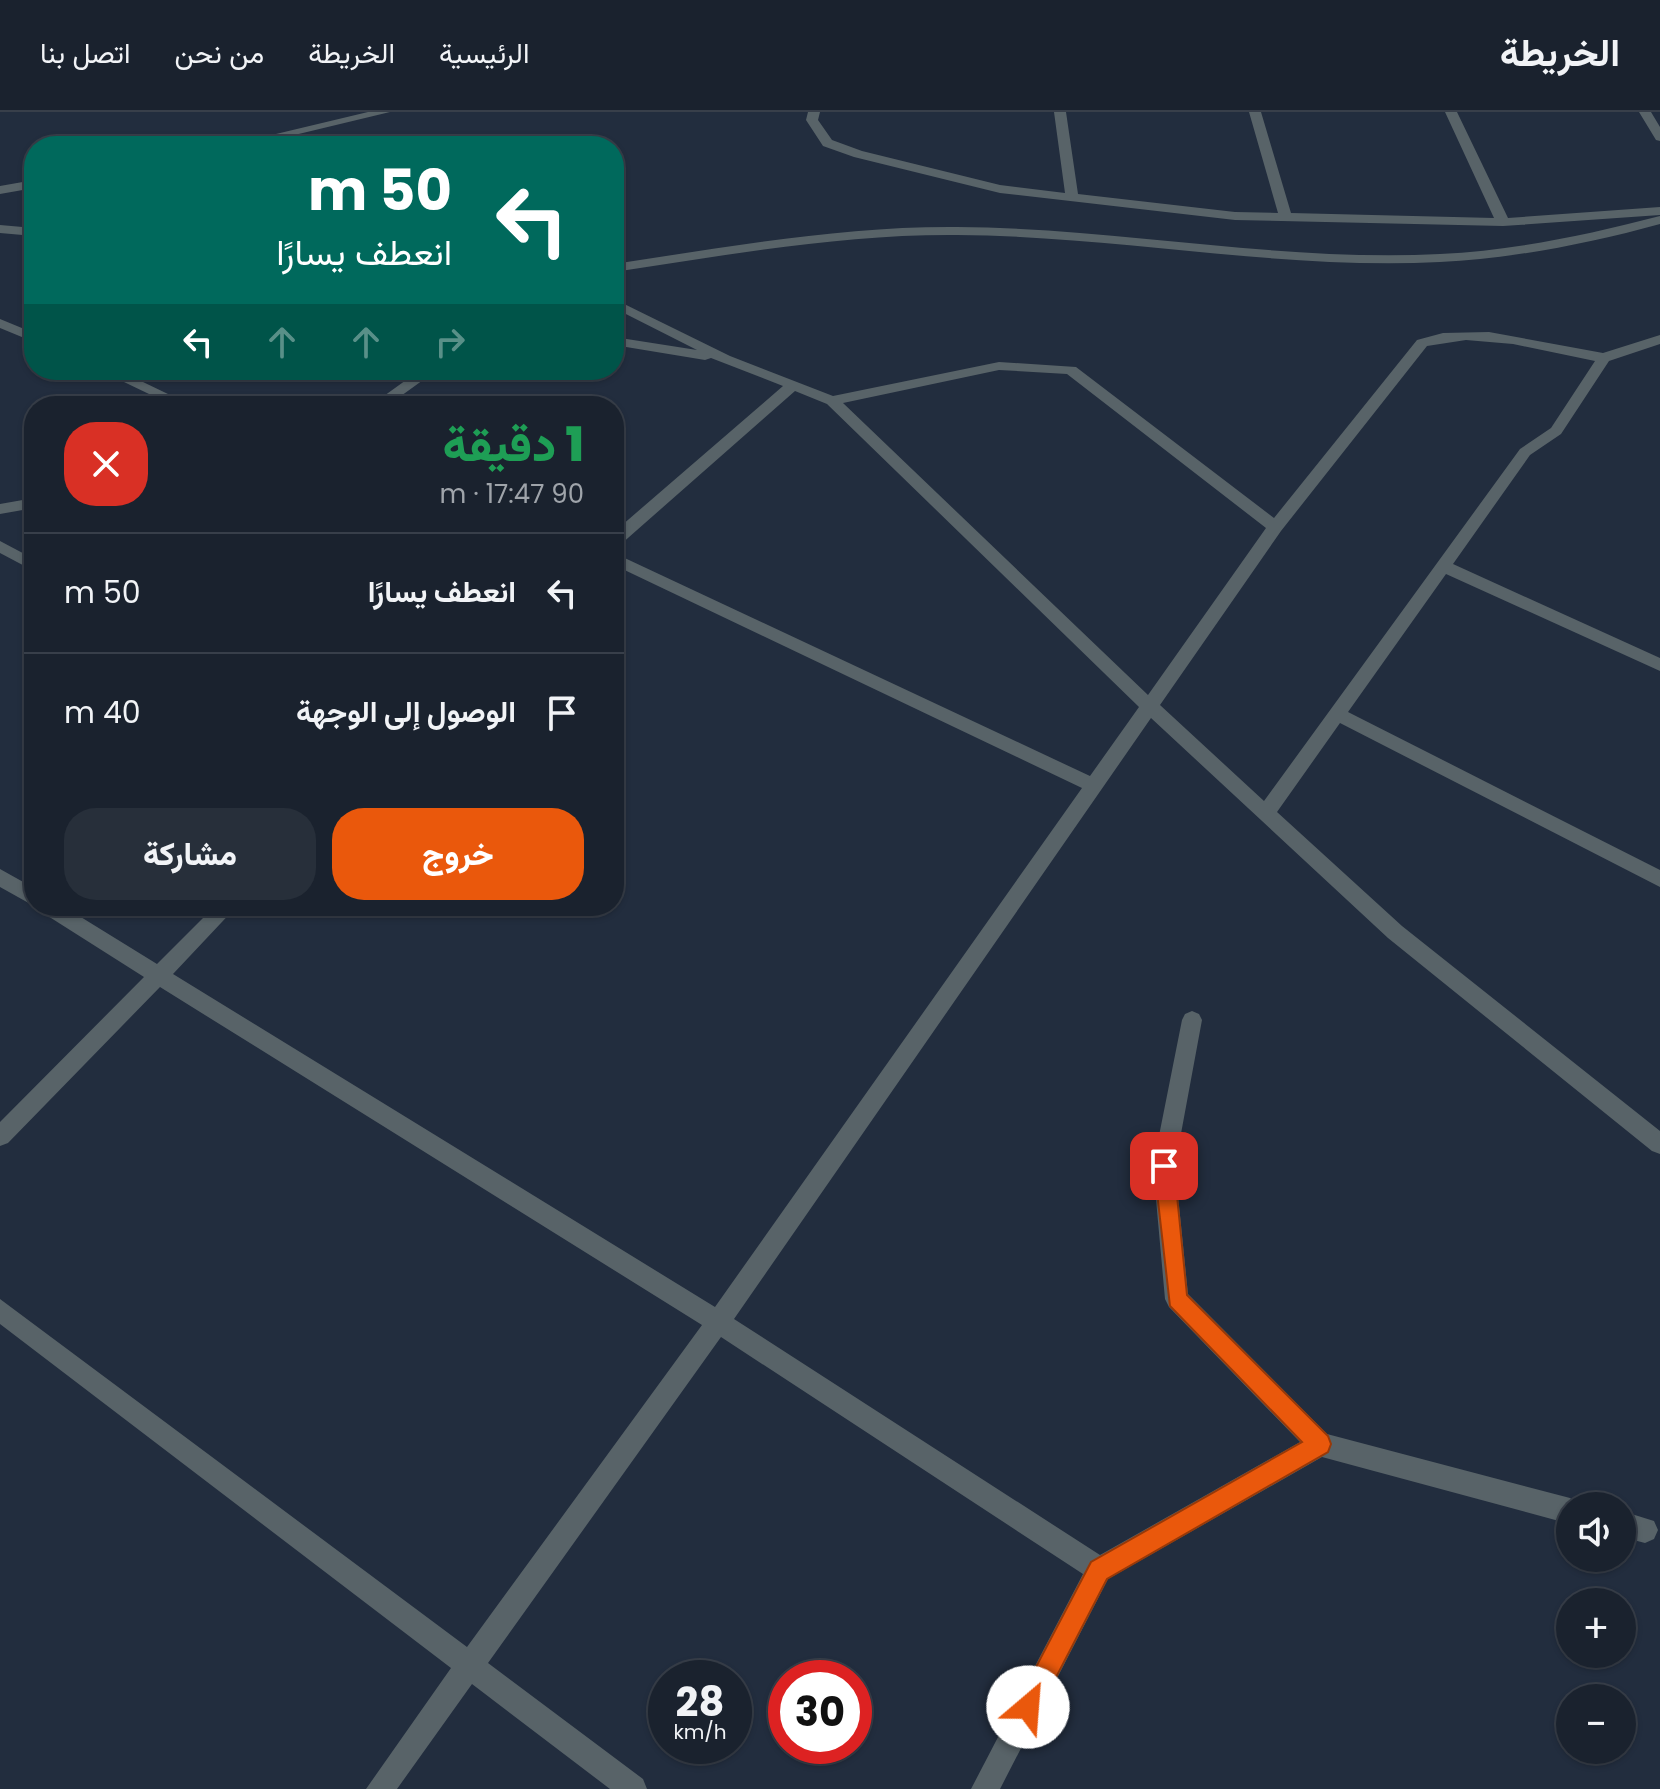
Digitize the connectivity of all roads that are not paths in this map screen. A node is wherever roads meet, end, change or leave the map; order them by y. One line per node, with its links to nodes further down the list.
1 (339, 112): 8 (street)
2 (384, 112): 8 (street)
3 (814, 112): 13 (street)
4 (1060, 112): 13 (street)
5 (1255, 112): 17 (street)
6 (1451, 112): 19 (street)
7 (1645, 112): 10 (street)
8 (315, 129): 9 (street)
9 (281, 136)
10 (1660, 137)
11 (24, 186): 12 (street)
12 (0, 190)
13 (1072, 197): 17 (street)
14 (24, 198): 15 (street)
15 (0, 199)
16 (1660, 211): 19 (street)
17 (1286, 218): 19 (street)
18 (1660, 220): 22 (street)
19 (1503, 222)
20 (0, 229): 21 (street)
21 (24, 231)
22 (624, 267)
23 (624, 308): 29 (street)
24 (0, 323): 25 (street)
25 (24, 334)
26 (1660, 339): 28 (street)
27 (624, 343): 29 (street)
28 (1604, 358): 38 (street); 43 (street)
29 (725, 359): 32 (street)
30 (128, 380): 33 (street)
31 (415, 380): 34 (street)
32 (793, 385): 35 (street); 39 (street)
33 (164, 396)
34 (392, 396)
35 (832, 401): 38 (street); 45 (street)
36 (24, 505): 37 (street)
37 (0, 509)
38 (1275, 527): 45 (street)
39 (624, 532)
40 (0, 546): 41 (street)
41 (24, 560)
42 (624, 563): 47 (street)
43 (1443, 566): 44 (street); 46 (street)
44 (1660, 665)
45 (1149, 706): 47 (street); 48 (street)
46 (1337, 714): 48 (street); 50 (street)
47 (1094, 786): 59 (street)
48 (1266, 813): 57 (street)
49 (0, 877): 51 (street)
50 (1660, 879)
51 (24, 892)
52 (63, 916): 54 (street)
53 (217, 916): 54 (street)
54 (159, 975): 56 (street); 59 (street)
55 (1192, 1020): 60 (street)
56 (0, 1136)
57 (1660, 1144)
58 (0, 1310): 63 (street)
59 (718, 1322): 62 (street); 63 (street)
60 (1320, 1444): 61 (street); 62 (street)
61 (1556, 1507)
62 (1099, 1570): 66 (street)
63 (470, 1666): 64 (street); 65 (street)
64 (380, 1789)
65 (633, 1789)
66 (985, 1789)

